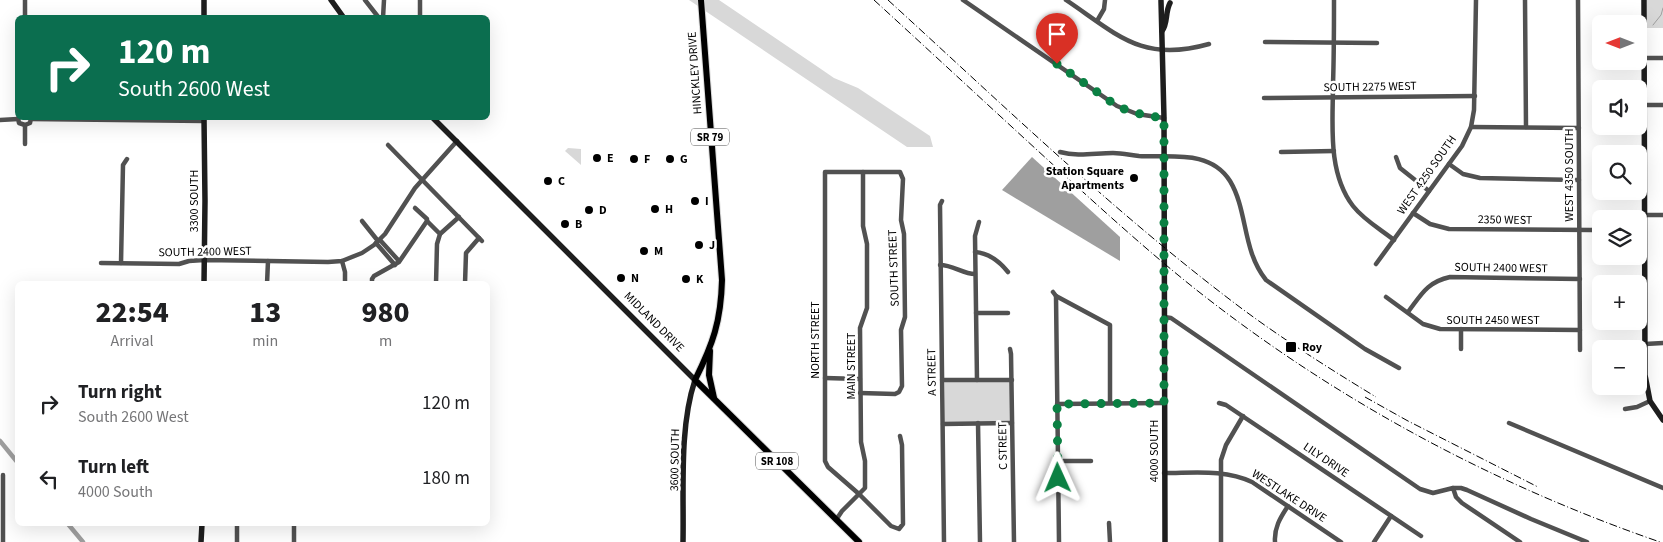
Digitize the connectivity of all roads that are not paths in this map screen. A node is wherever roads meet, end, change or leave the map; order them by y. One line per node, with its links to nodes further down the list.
1 (25, 0): 18 (street)
2 (204, 0): 19 (street)
3 (330, 0): 20 (street)
4 (365, 0): 21 (street)
5 (384, 0): 22 (street)
6 (420, 0): 23 (street)
7 (700, 0): 111 (main road, HINCKLEY DRIVE / SR 79)
8 (1066, 0): 25 (street)
9 (1105, 0): 25 (street)
10 (1334, 0): 28 (street)
11 (1476, 0): 34 (street, WEST 4250 SOUTH)
12 (1525, 0): 48 (street)
13 (1578, 0): 49 (street, WEST 4350 SOUTH)
14 (1644, 0): 24 (street)
15 (966, 1): 40 (street)
16 (1160, 1): 17 (street); 26 (street, 4000 SOUTH)
17 (1173, 2): 26 (street, 4000 SOUTH)
18 (25, 15)
19 (204, 15)
20 (342, 15)
21 (377, 15)
22 (383, 15)
23 (420, 15)
24 (1644, 15)
25 (1096, 21): 31 (street)
26 (1162, 31): 31 (street, 4000 SOUTH)
27 (1265, 42): 28 (street)
28 (1334, 43): 29 (street); 35 (street)
29 (1377, 43)
30 (1209, 44): 31 (street)
31 (1161, 51): 40 (street, 4000 SOUTH)
32 (1648, 58): 33 (street)
33 (1663, 58)
34 (1475, 96): 35 (street, SOUTH 2275 WEST); 47 (street, WEST 4250 SOUTH)
35 (1333, 97): 36 (street, SOUTH 2275 WEST); 54 (street)
36 (1264, 98)
37 (1647, 105): 38 (street)
38 (1663, 105)
39 (15, 118): 41 (street)
40 (1164, 118): 57 (street, 4000 SOUTH)
41 (0, 120)
42 (18, 120): 46 (street)
43 (30, 120): 46 (street)
44 (204, 120): 81 (street, 3300 SOUTH)
45 (435, 120): 51 (street, MIDLAND DRIVE / SR 108)
46 (25, 126): 52 (street)
47 (1471, 127): 48 (street); 60 (street, WEST 4250 SOUTH)
48 (1526, 127): 49 (street)
49 (1579, 128): 63 (street, WEST 4350 SOUTH)
50 (1644, 135): 67 (street)
51 (457, 141): 62 (street); 116 (street, MIDLAND DRIVE / SR 108)
52 (25, 144)
53 (388, 145): 62 (street)
54 (1334, 151): 56 (street); 78 (street)
55 (1060, 152): 57 (street)
56 (1281, 152)
57 (1164, 156): 103 (street, 4000 SOUTH); 113 (street)
58 (1396, 157): 64 (street)
59 (127, 159): 85 (street)
60 (1449, 164): 63 (street); 64 (street, WEST 4250 SOUTH)
61 (863, 172): 114 (street, NORTH STREET); 115 (street, MAIN STREET); 121 (street, SOUTH STREET)
62 (422, 180): 71 (street); 79 (street)
63 (1579, 180): 75 (street, WEST 4350 SOUTH)
64 (1429, 191): 68 (street, WEST 4250 SOUTH)
65 (942, 202): 88 (street, A STREET)
66 (415, 208): 72 (street)
67 (1644, 210)
68 (1413, 213): 75 (street, 2350 WEST); 78 (street, WEST 4250 SOUTH)
69 (1647, 214): 70 (street)
70 (1663, 214)
71 (459, 217): 77 (street); 98 (street)
72 (427, 221): 77 (street); 86 (street)
73 (362, 222): 79 (street)
74 (979, 222): 80 (street)
75 (1579, 230): 76 (street, 2350 WEST); 92 (street, WEST 4350 SOUTH)
76 (1592, 230)
77 (440, 234): 97 (street)
78 (1394, 240): 87 (street, WEST 4250 SOUTH)
79 (378, 241): 82 (street, SOUTH 2400 WEST); 86 (street)
80 (975, 252): 90 (street); 91 (street)
81 (204, 260): 83 (street, SOUTH 2400 WEST); 85 (street, SOUTH 2400 WEST); 93 (street, 3300 SOUTH)
82 (342, 260): 83 (street, SOUTH 2400 WEST); 95 (street)
83 (268, 261): 94 (street)
84 (101, 263): 85 (street, SOUTH 2400 WEST)
85 (121, 263)
86 (397, 263): 96 (street)
87 (1376, 264)
88 (940, 265): 91 (street); 117 (street, A STREET)
89 (1644, 265): 106 (street)
90 (1008, 272)
91 (976, 274): 100 (street)
92 (1580, 279): 101 (street, SOUTH 2400 WEST); 105 (street, WEST 4350 SOUTH)
93 (204, 281)
94 (267, 281)
95 (345, 281)
96 (372, 281)
97 (436, 281)
98 (466, 281)
99 (1386, 297): 101 (street, SOUTH 2450 WEST)
100 (976, 312): 102 (street); 118 (street)
101 (1408, 312): 104 (street, SOUTH 2450 WEST)
102 (1008, 313)
103 (1164, 317): 125 (street, 4000 SOUTH); 142 (street)
104 (1461, 330): 105 (street, SOUTH 2450 WEST); 110 (street)
105 (1580, 330): 112 (street, WEST 4350 SOUTH)
106 (1645, 340)
107 (1663, 343): 108 (street)
108 (1647, 344)
109 (1010, 349): 119 (street, C STREET)
110 (1461, 349)
111 (710, 350): 116 (main road, HINCKLEY DRIVE / SR 79); 122 (main road)
112 (1580, 350)
113 (1399, 368)
114 (825, 378): 115 (street); 144 (street, NORTH STREET)
115 (860, 379): 121 (street, MAIN STREET)
116 (695, 380): 122 (main road, MIDLAND DRIVE / SR 108); 157 (street, 3600 SOUTH)
117 (942, 380): 118 (street); 135 (street, A STREET)
118 (977, 380): 119 (street)
119 (1012, 380): 133 (street, C STREET)
120 (1647, 385): 123 (street)
121 (860, 393): 144 (street, MAIN STREET)
122 (714, 398): 147 (main road, MIDLAND DRIVE / SR 108)
123 (1650, 401): 128 (street); 129 (street)
124 (1110, 403): 125 (street); 127 (street); 127 (street)
125 (1164, 403): 139 (street, 4000 SOUTH)
126 (1219, 403): 130 (street, LILY DRIVE)
127 (1057, 404): 137 (street)
128 (1625, 409)
129 (1661, 412): 131 (street)
130 (1243, 416): 140 (street); 146 (street, LILY DRIVE)
131 (1663, 420)
132 (978, 423): 133 (street); 135 (street); 160 (street)
133 (1012, 423): 161 (street, C STREET)
134 (1509, 423): 143 (street)
135 (943, 424): 159 (street, A STREET)
136 (900, 436): 144 (street, NORTH STREET)
137 (1058, 461): 138 (street); 162 (street)
138 (1091, 461)
139 (1164, 473): 140 (street, WESTLAKE DRIVE); 164 (street, 4000 SOUTH)
140 (1220, 473): 145 (street, WESTLAKE DRIVE); 165 (street)
141 (3, 475): 153 (street)
142 (1453, 488): 169 (street); 170 (street)
143 (1663, 488)
144 (858, 494): 147 (street, MAIN STREET)
145 (1288, 506): 166 (street); 167 (street, WESTLAKE DRIVE)
146 (1392, 516): 152 (street, LILY DRIVE); 168 (street)
147 (836, 520): 158 (main road, MIDLAND DRIVE / SR 108)
148 (1109, 523): 163 (street)
149 (202, 526): 154 (street)
150 (237, 526): 155 (street)
151 (294, 526): 156 (street)
152 (1421, 536)
153 (3, 542)
154 (201, 542)
155 (237, 542)
156 (294, 542)
157 (683, 542)
158 (859, 542)
159 (944, 542)
160 (980, 542)
161 (1014, 542)
162 (1059, 542)
163 (1110, 542)
164 (1164, 542)
165 (1221, 542)
166 (1274, 542)
167 (1341, 542)
168 (1374, 542)
169 (1520, 542)
170 (1587, 542)

